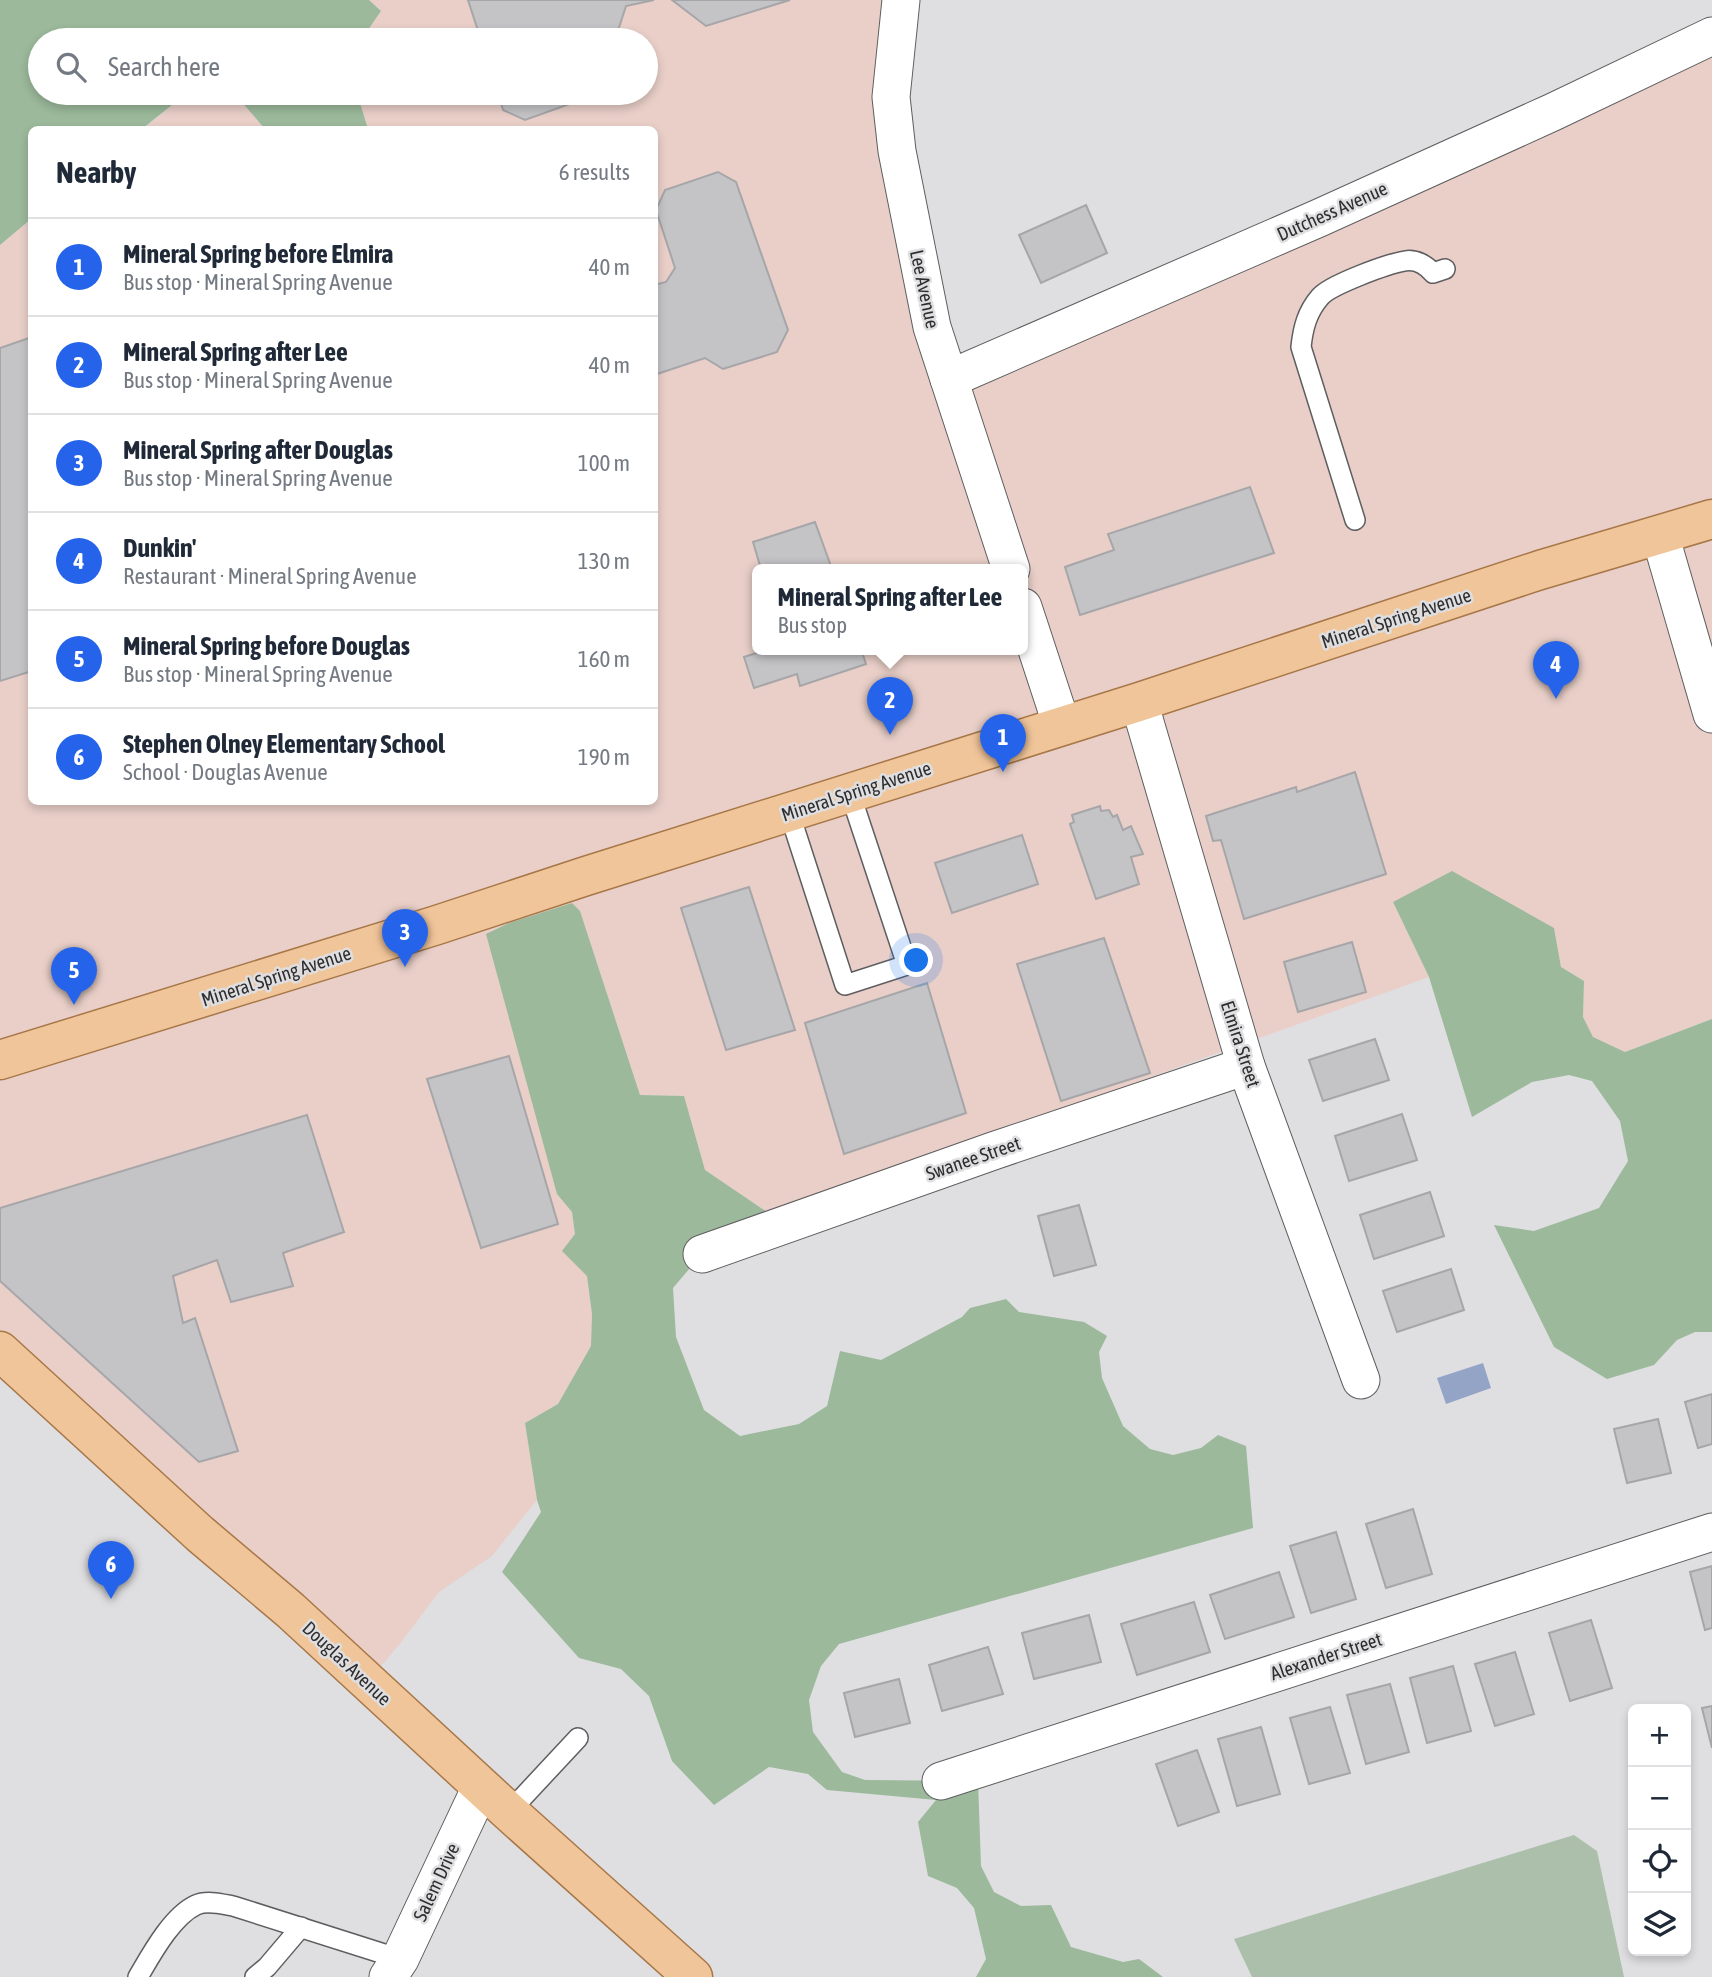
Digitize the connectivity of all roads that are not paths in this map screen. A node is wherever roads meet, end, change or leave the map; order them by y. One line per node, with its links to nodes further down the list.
1 (901, 0): 4 (street, Lee Avenue)
2 (1712, 36): 4 (street, Dutchess Avenue)
3 (1445, 269): 6 (lane)
4 (949, 379): 8 (street, Lee Avenue)
5 (1712, 519): 7 (main road, Mineral Spring Avenue)
6 (1354, 520)
7 (1660, 535): 10 (main road, Mineral Spring Avenue); 11 (street)
8 (1009, 564)
9 (1028, 622): 12 (street)
10 (1139, 702): 12 (main road, Mineral Spring Avenue); 16 (street, Elmira Street)
11 (1712, 714)
12 (1062, 726): 13 (main road, Mineral Spring Avenue)
13 (850, 793): 14 (main road, Mineral Spring Avenue); 14 (lane)
14 (789, 812): 15 (main road, Mineral Spring Avenue)
15 (0, 1060)
16 (1246, 1066): 17 (street, Swanee Street); 19 (street, Elmira Street)
17 (702, 1254)
18 (0, 1351): 23 (main road, Douglas Avenue)
19 (1361, 1380)
20 (1712, 1532): 22 (street, Alexander Street)
21 (578, 1738): 24 (lane)
22 (941, 1781)
23 (481, 1787): 24 (main road, Douglas Avenue); 26 (street, Salem Drive)
24 (509, 1812): 29 (main road, Douglas Avenue)
25 (301, 1927): 26 (lane); 27 (lane); 28 (lane)
26 (394, 1968)
27 (138, 1977)
28 (255, 1977)
29 (692, 1977)

